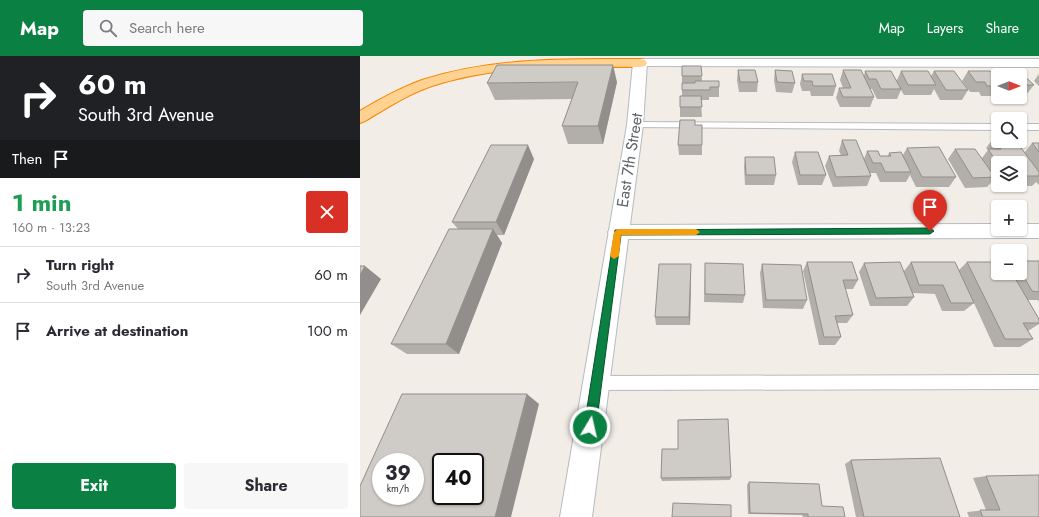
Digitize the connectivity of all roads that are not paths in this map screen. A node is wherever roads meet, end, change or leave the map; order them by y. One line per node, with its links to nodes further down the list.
1 (640, 63): 2 (street); 3 (highway); 4 (street, East 7th Street)
2 (1039, 63)
3 (360, 118)
4 (635, 125): 5 (lane); 9 (street, East 7th Street)
5 (991, 127)
6 (1027, 127): 7 (lane)
7 (1039, 127)
8 (1039, 231): 9 (street)
9 (618, 232): 11 (street, East 7th Street)
10 (1039, 382): 11 (lane)
11 (597, 383): 12 (street, East 7th Street)
12 (576, 517)

